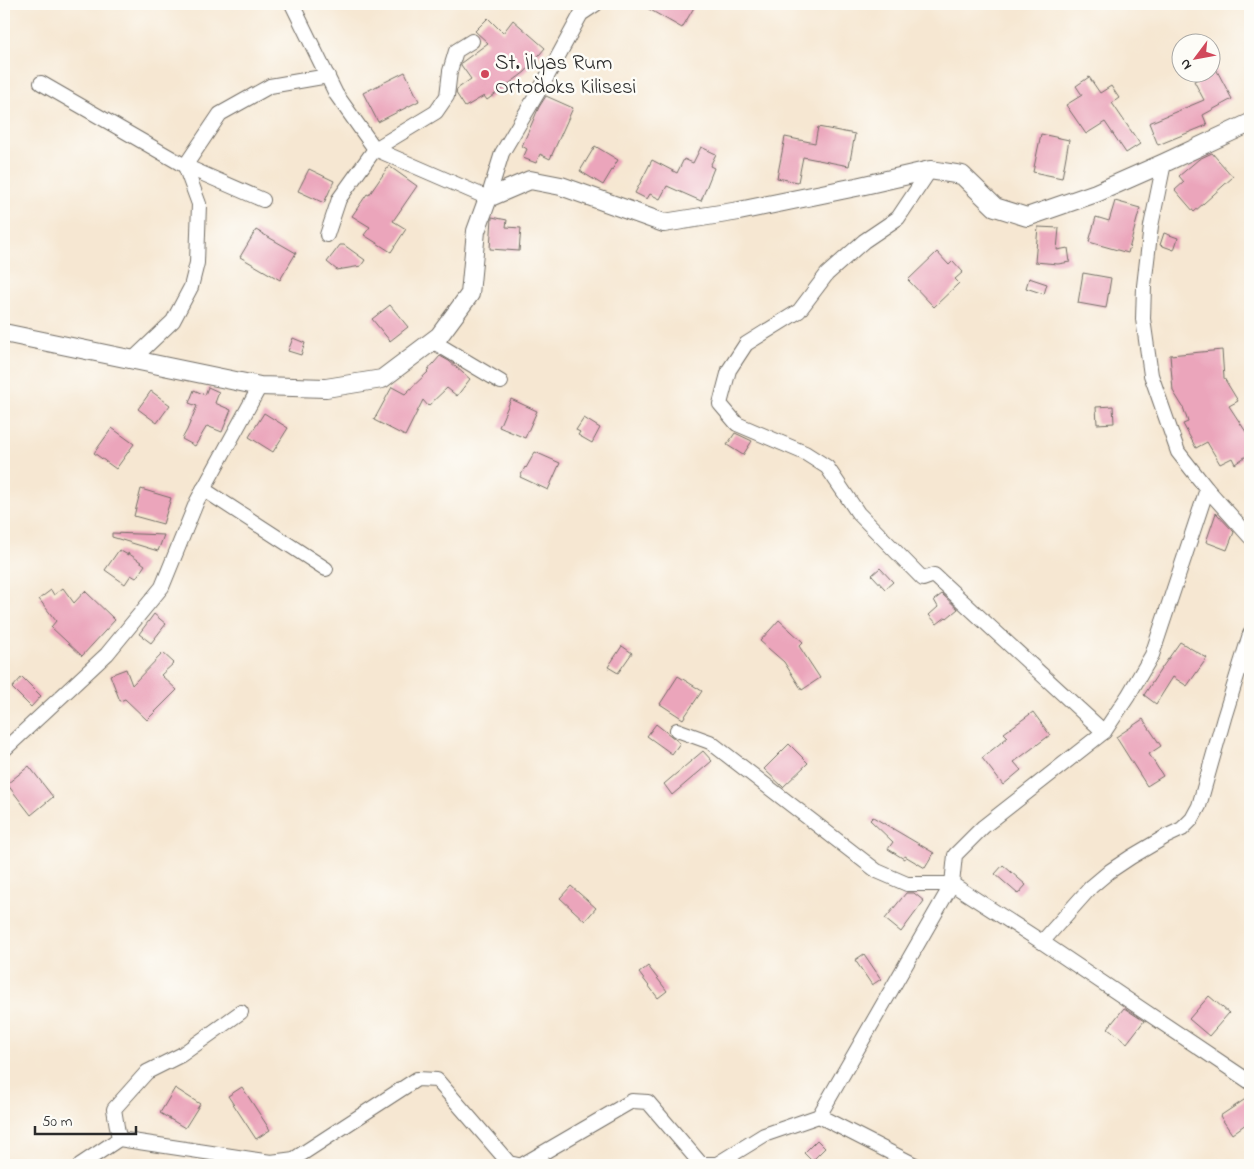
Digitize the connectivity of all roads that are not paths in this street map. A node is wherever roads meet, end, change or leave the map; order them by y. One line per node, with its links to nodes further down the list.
1 (292, 4): 5 (street)
2 (596, 4): 3 (street)
3 (579, 9): 12 (street)
4 (472, 41): 8 (street)
5 (328, 76): 8 (street); 10 (street)
6 (41, 83): 10 (street)
7 (1250, 123): 9 (street)
8 (375, 149): 12 (street); 14 (street)
9 (1164, 163): 11 (street); 20 (street)
10 (185, 166): 13 (street); 17 (street)
11 (930, 170): 12 (street); 26 (street)
12 (488, 198): 16 (street)
13 (263, 200)
14 (327, 234)
15 (4, 333): 17 (street)
16 (432, 341): 18 (street); 19 (street)
17 (132, 360): 19 (street)
18 (501, 382)
19 (260, 386): 21 (street)
20 (1207, 489): 22 (street); 26 (street)
21 (203, 490): 23 (street); 27 (street)
22 (1250, 537)
23 (326, 569)
24 (1250, 634): 29 (street)
25 (677, 730): 28 (street)
26 (1104, 732): 28 (street)
27 (4, 750)
28 (952, 884): 29 (street); 32 (street)
29 (1042, 942): 31 (street)
30 (241, 1012): 33 (street)
31 (1250, 1082)
32 (819, 1116): 36 (street); 37 (street)
33 (119, 1139): 34 (street); 35 (street)
34 (80, 1165)
35 (518, 1165)
36 (522, 1165)
37 (915, 1165)

